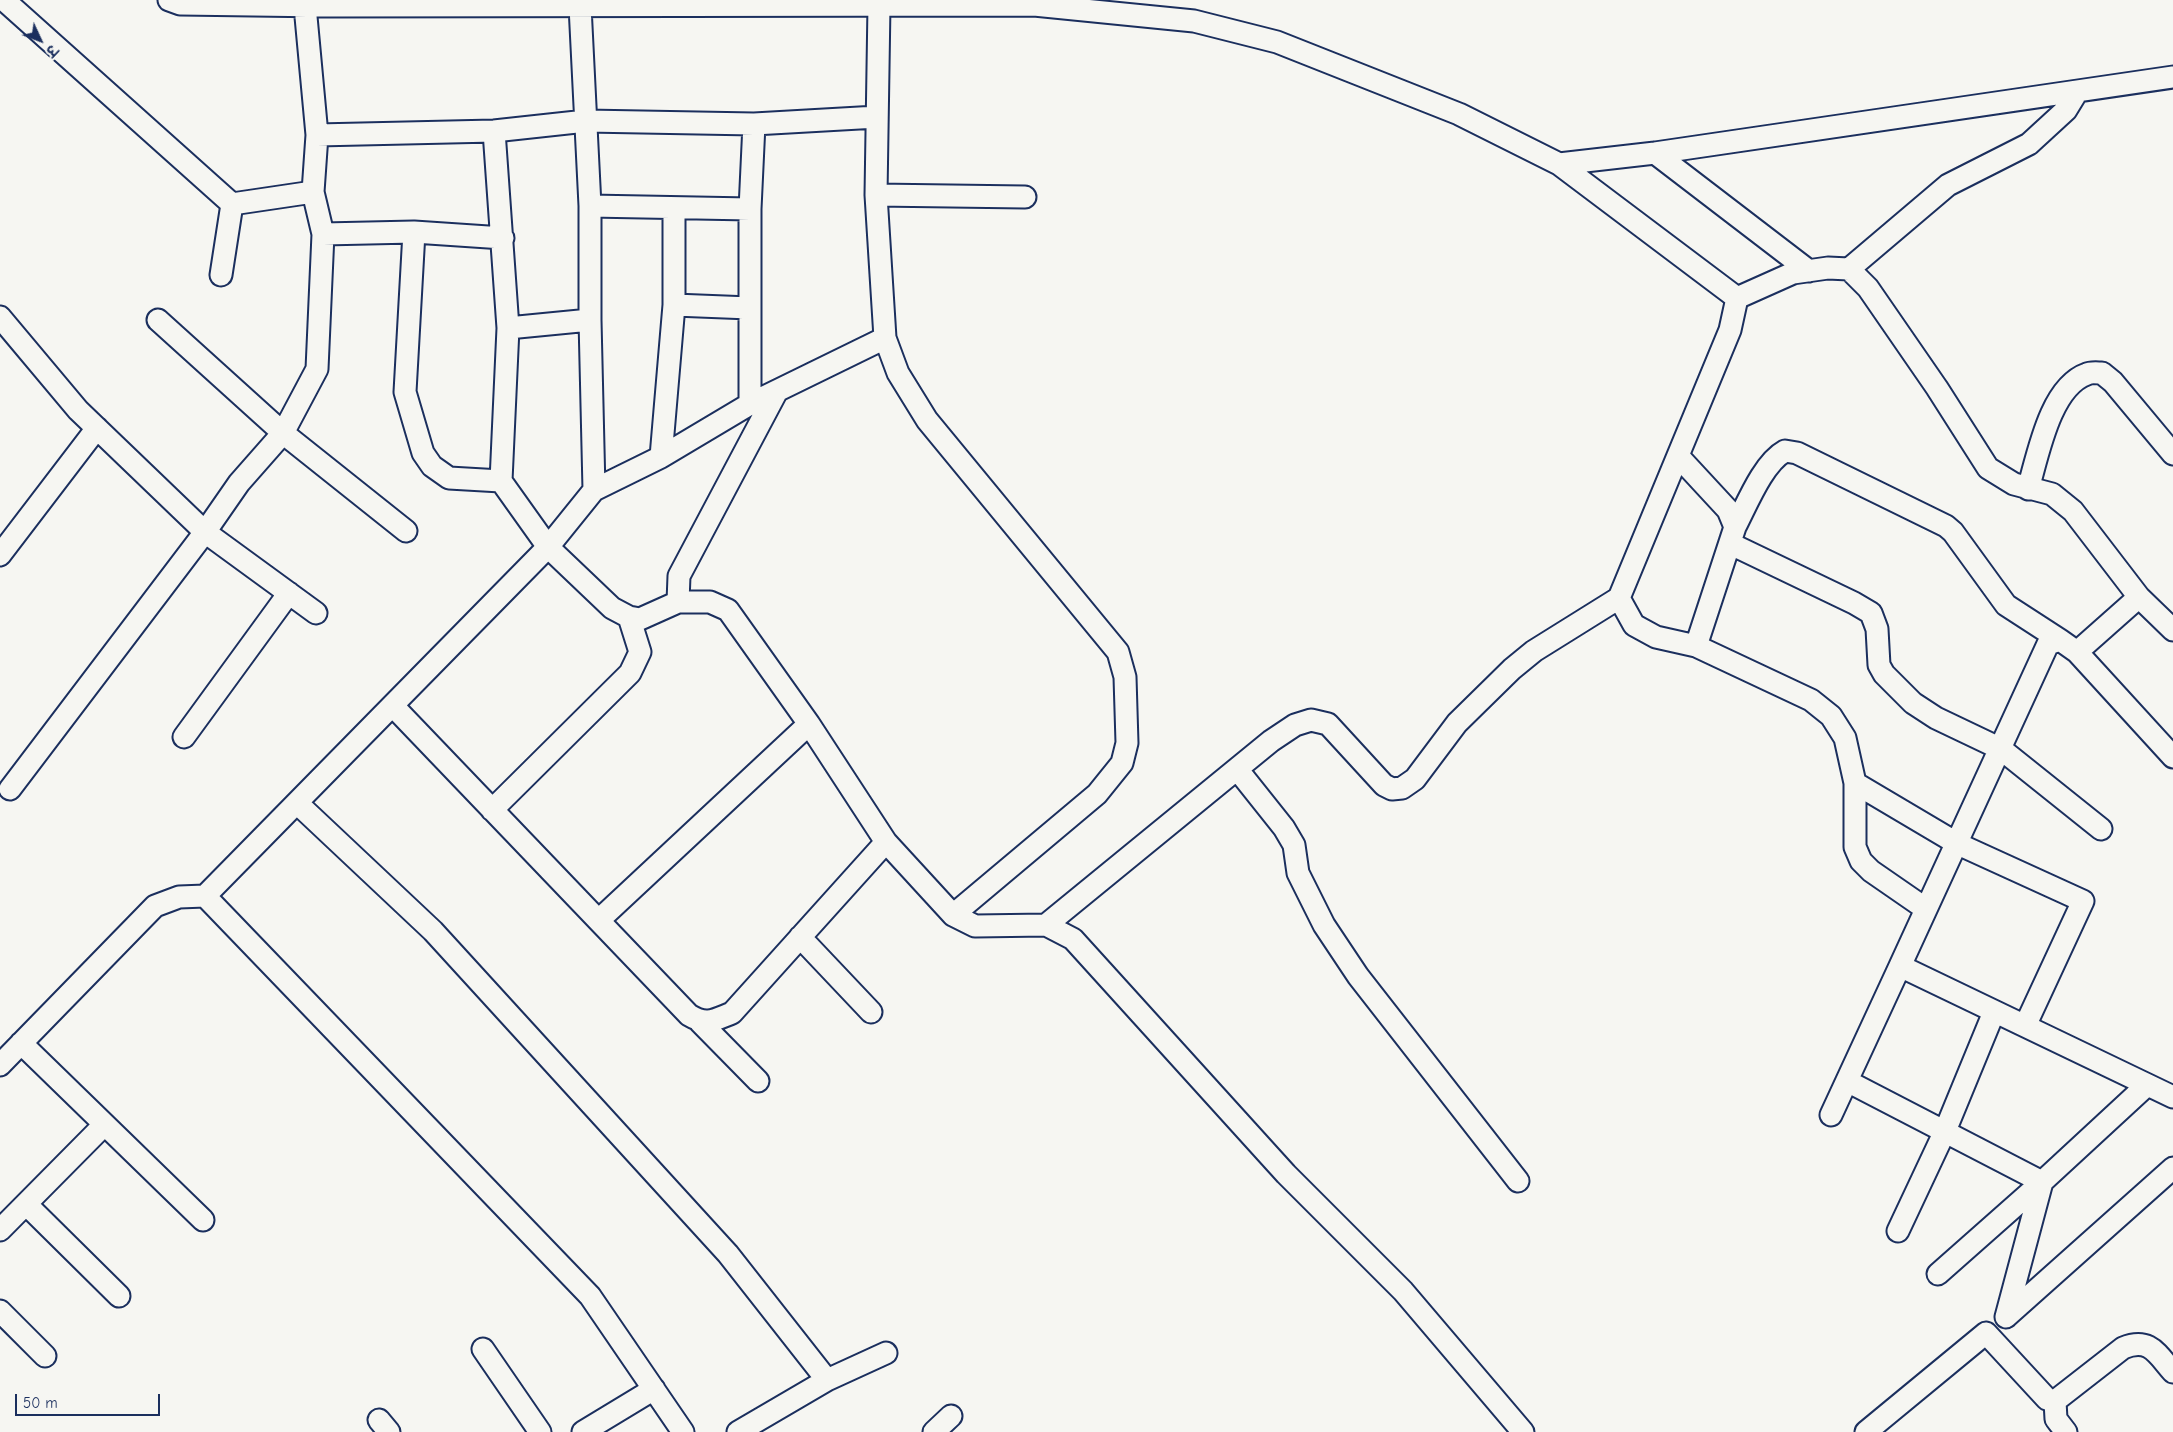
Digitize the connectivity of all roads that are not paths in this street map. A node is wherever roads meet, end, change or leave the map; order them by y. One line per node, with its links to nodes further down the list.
1 (4, 0): 20 (street)
2 (169, 0): 3 (street)
3 (282, 2): 6 (street)
4 (592, 4): 6 (street); 7 (street); 11 (street)
5 (1059, 4): 7 (street); 16 (street)
6 (305, 6): 14 (street)
7 (878, 6): 10 (street)
8 (2173, 77): 9 (street)
9 (2077, 92): 15 (street); 27 (street)
10 (877, 118): 12 (street); 18 (street)
11 (586, 121): 12 (street); 13 (street); 21 (street)
12 (754, 124): 23 (street)
13 (494, 130): 14 (street); 26 (street)
14 (317, 134): 17 (street)
15 (1655, 153): 16 (street); 28 (street)
16 (1559, 164): 30 (street)
17 (313, 192): 20 (street); 25 (street)
18 (876, 195): 19 (street); 37 (street)
19 (1025, 197)
20 (232, 204): 29 (street)
21 (590, 206): 22 (street); 35 (street)
22 (674, 208): 23 (street); 31 (street)
23 (750, 209): 32 (street)
24 (414, 232): 25 (street); 26 (street); 45 (street)
25 (324, 234): 41 (street)
26 (503, 238): 36 (street)
27 (1849, 268): 28 (street); 46 (street)
28 (1809, 271): 30 (street)
29 (221, 275)
30 (1736, 298): 43 (street)
31 (674, 305): 32 (street); 44 (street)
32 (750, 308): 39 (street)
33 (0, 317): 40 (street)
34 (158, 320): 41 (street)
35 (590, 320): 36 (street); 47 (street)
36 (508, 328): 45 (street)
37 (885, 338): 38 (street); 78 (street)
38 (777, 391): 39 (street); 56 (street)
39 (750, 404): 44 (street)
40 (97, 428): 49 (street); 52 (street)
41 (283, 433): 48 (street); 49 (street)
42 (2173, 454): 46 (street)
43 (1678, 456): 50 (street); 55 (street)
44 (661, 457): 47 (street)
45 (501, 481): 51 (street)
46 (2028, 488): 54 (street)
47 (594, 490): 51 (street)
48 (406, 531)
49 (205, 532): 53 (street); 70 (street)
50 (1733, 536): 60 (street); 61 (street); 66 (street)
51 (548, 547): 58 (street); 63 (street)
52 (0, 555)
53 (289, 593): 57 (street); 65 (street)
54 (2139, 597): 59 (street); 62 (street)
55 (1619, 598): 61 (street); 68 (street)
56 (678, 602): 58 (street); 64 (street)
57 (316, 613)
58 (628, 617): 72 (street)
59 (2173, 630)
60 (2060, 640): 62 (street); 66 (street)
61 (1696, 646): 69 (street)
62 (2077, 652): 67 (street)
63 (393, 706): 71 (street); 72 (street)
64 (809, 724): 74 (street); 79 (street)
65 (184, 736)
66 (2001, 749): 73 (street); 75 (street)
67 (2173, 757)
68 (1237, 769): 80 (street); 97 (street)
69 (1856, 783): 75 (street); 77 (street)
70 (10, 789)
71 (297, 803): 76 (street); 112 (street)
72 (492, 810): 79 (street)
73 (2101, 829)
74 (886, 842): 78 (street); 81 (street)
75 (1958, 844): 77 (street); 86 (street)
76 (205, 896): 87 (street); 113 (street)
77 (1926, 909): 82 (street)
78 (953, 915): 80 (street)
79 (600, 920): 85 (street)
80 (1046, 925): 121 (street)
81 (800, 937): 83 (street); 85 (street)
82 (1900, 966): 84 (street); 90 (street)
83 (871, 1012)
84 (1994, 1012): 86 (street); 95 (street)
85 (700, 1022): 89 (street)
86 (2024, 1026): 91 (street)
87 (21, 1043): 88 (street); 94 (street)
88 (0, 1065)
89 (758, 1081)
90 (1847, 1081): 93 (street); 95 (street)
91 (2147, 1085): 92 (street); 98 (street)
92 (2173, 1097)
93 (1831, 1115)
94 (104, 1124): 99 (street); 100 (street)
95 (1945, 1131): 98 (street); 102 (street)
96 (2173, 1168): 106 (street)
97 (1518, 1181)
98 (2042, 1182): 103 (street); 106 (street)
99 (26, 1204): 101 (street); 104 (street)
100 (203, 1220)
101 (0, 1230)
102 (1898, 1231)
103 (1938, 1274)
104 (119, 1296)
105 (0, 1312): 110 (street)
106 (2006, 1317): 107 (street)
107 (1986, 1333): 114 (street); 122 (street)
108 (483, 1349): 116 (street)
109 (886, 1353): 112 (street)
110 (45, 1356)
111 (2173, 1372): 114 (street)
112 (827, 1380): 119 (street)
113 (654, 1389): 117 (street); 118 (street)
114 (2056, 1401): 123 (street)
115 (951, 1416): 120 (street)
116 (540, 1432)
117 (582, 1432)
118 (683, 1432)
119 (738, 1432)
120 (934, 1432)
121 (1523, 1432)
122 (1866, 1432)
123 (2066, 1432)

